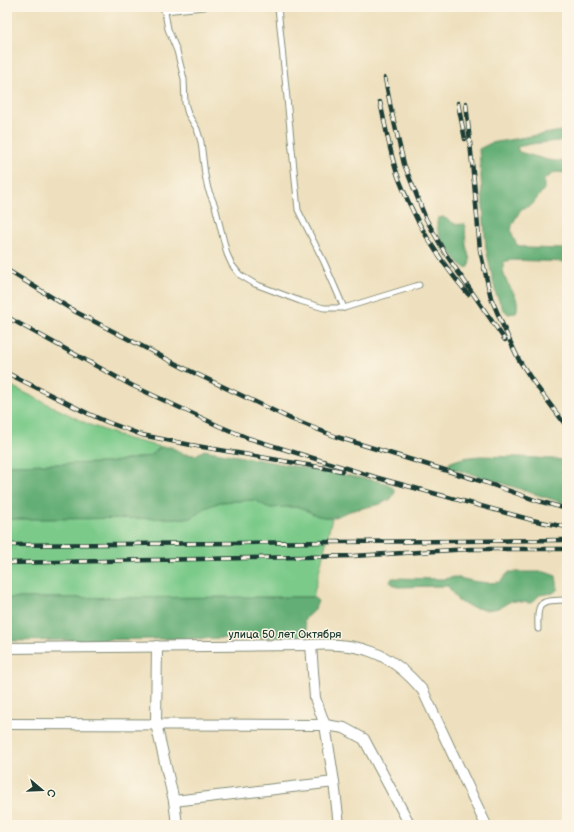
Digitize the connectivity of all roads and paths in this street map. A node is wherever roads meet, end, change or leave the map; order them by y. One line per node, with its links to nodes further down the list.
1 (204, 7): 3 (lane)
2 (278, 7): 5 (lane)
3 (164, 9): 5 (lane)
4 (419, 285): 5 (lane)
5 (344, 308)
6 (567, 600): 7 (lane)
7 (538, 629)
8 (311, 645): 9 (street, улица 50 лет Октября); 13 (street); 19 (street, улица 50 лет Октября)
9 (157, 646): 10 (street, улица 50 лет Октября); 12 (street)
10 (7, 648)
11 (7, 724): 12 (street)
12 (156, 724): 13 (street); 15 (street)
13 (325, 725): 14 (street); 18 (street)
14 (334, 782): 15 (street); 17 (street)
15 (174, 801): 16 (street)
16 (177, 825)
17 (339, 825)
18 (410, 825)
19 (486, 825)

